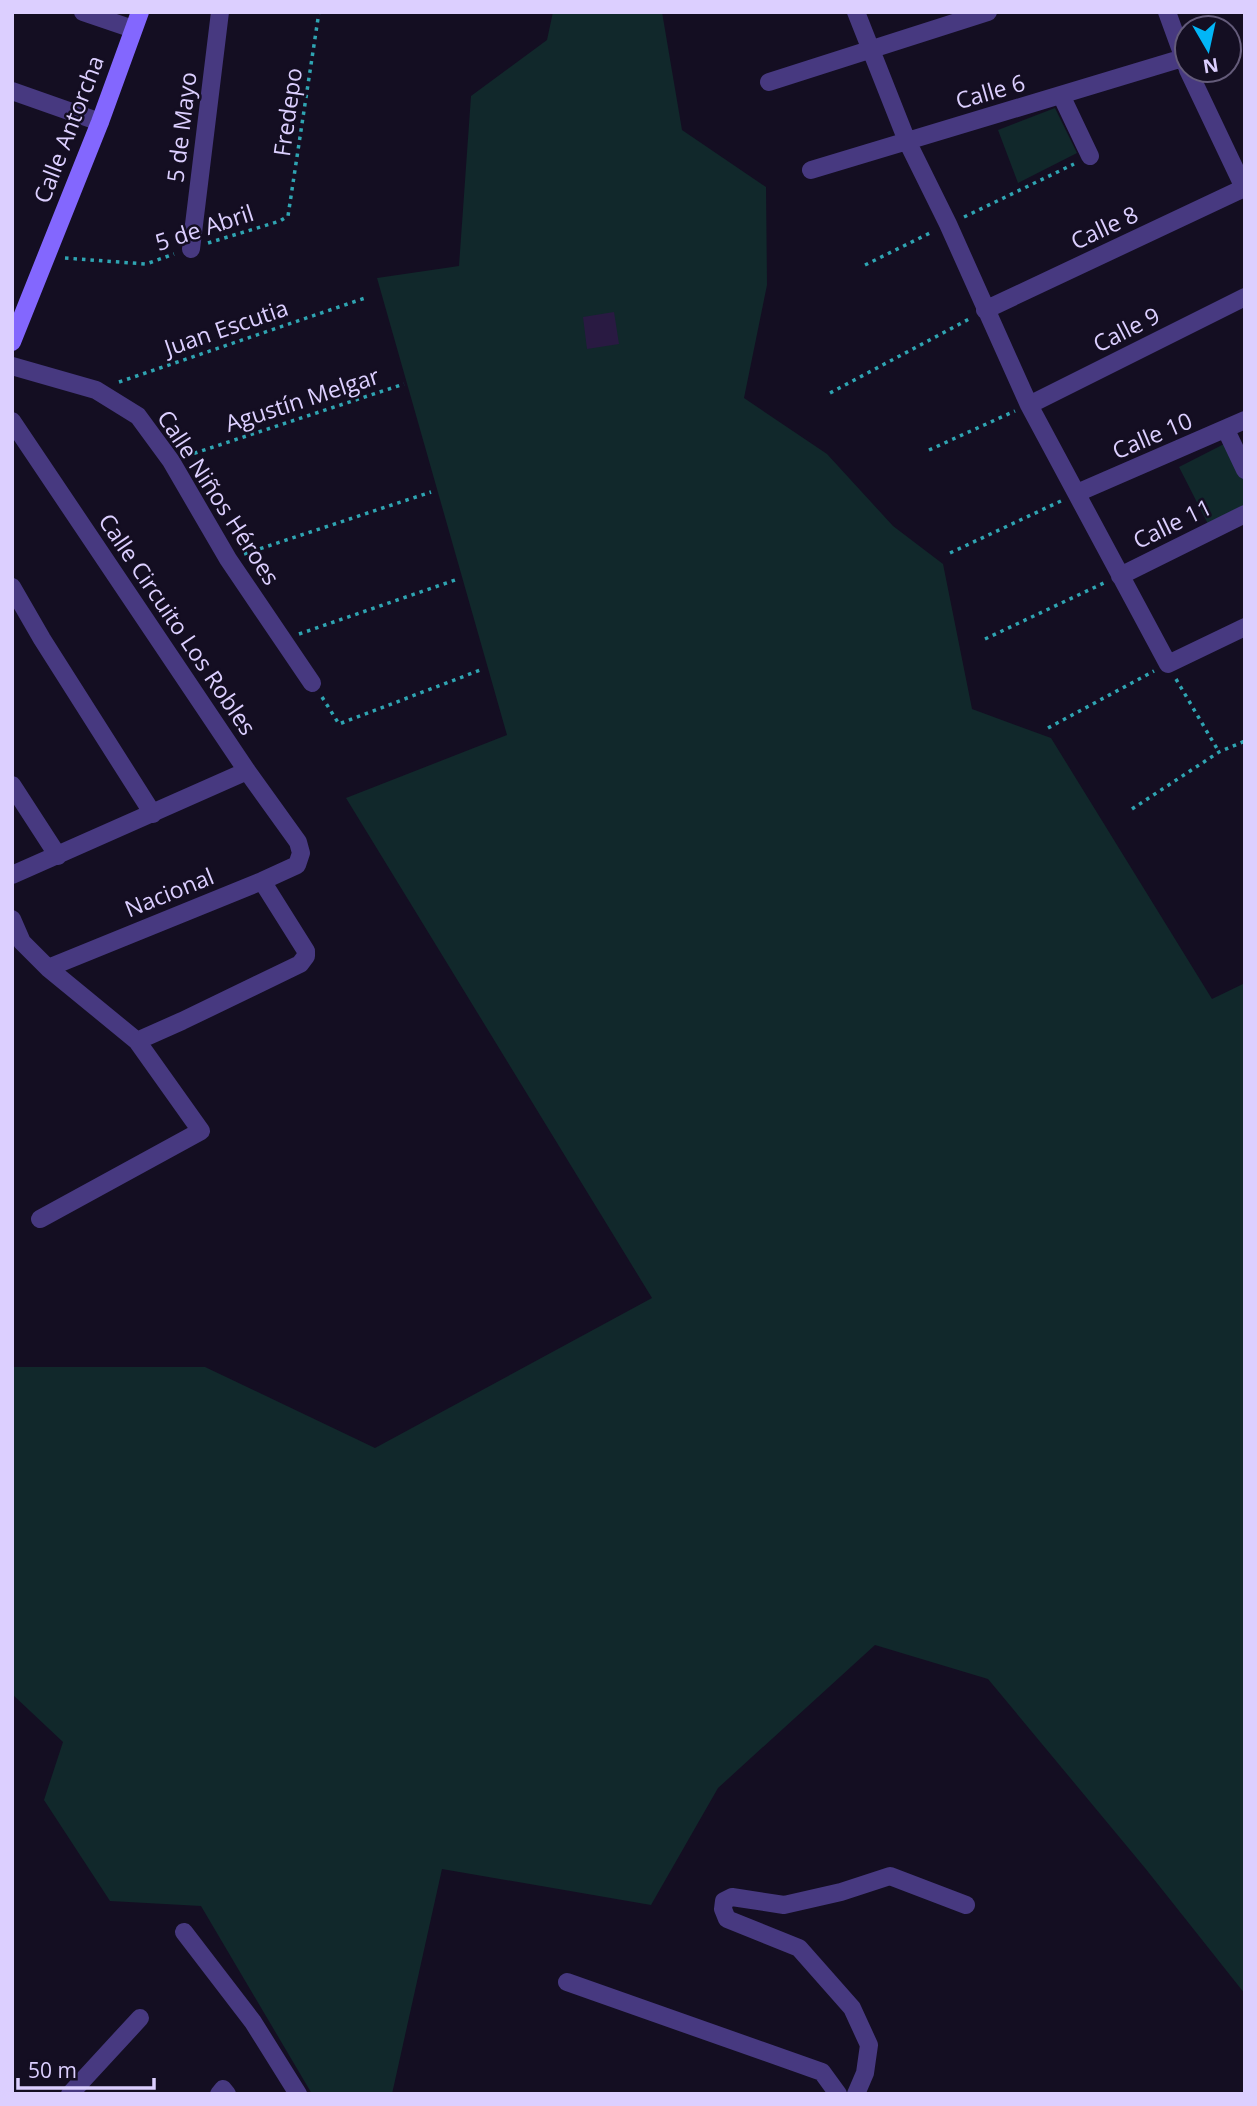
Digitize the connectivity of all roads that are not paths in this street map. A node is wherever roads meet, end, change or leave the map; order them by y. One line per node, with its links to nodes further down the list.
1 (83, 12): 6 (street)
2 (220, 12): 19 (street, 5 de Mayo)
3 (856, 12): 8 (street)
4 (988, 12): 8 (street)
5 (1167, 12): 7 (street)
6 (136, 20): 14 (street, Calle Antorcha)
7 (1173, 29)
8 (870, 50): 10 (street); 15 (street)
9 (1173, 68): 13 (street, Calle 6)
10 (769, 82)
11 (1195, 84): 18 (street)
12 (12, 91): 14 (street)
13 (1061, 95): 15 (street, Calle 6); 16 (street)
14 (100, 122): 22 (street, Calle Antorcha)
15 (907, 141): 17 (street, Calle 6); 21 (street)
16 (1090, 156)
17 (811, 170)
18 (1244, 189): 21 (street, Calle 8)
19 (191, 248)
20 (1245, 297): 24 (street, Calle 9)
21 (985, 310): 24 (street)
22 (12, 342)
23 (12, 366): 34 (street, Calle Niños Héroes)
24 (1029, 405): 29 (street)
25 (1245, 420): 27 (street, Calle 10)
26 (12, 421): 35 (street, Calle Circuito Los Robles)
27 (1226, 430): 28 (street); 29 (street, Calle 10)
28 (1245, 470)
29 (1077, 493): 31 (street)
30 (1245, 514): 31 (street, Calle 11)
31 (1120, 576): 33 (street)
32 (12, 587): 37 (street)
33 (1245, 627)
34 (312, 682)
35 (247, 771): 37 (street); 38 (street, Calle Circuito Los Robles)
36 (12, 785): 39 (street)
37 (153, 814): 39 (street)
38 (301, 853): 41 (street, Nacional)
39 (58, 856): 40 (street)
40 (12, 875)
41 (262, 881): 43 (street, Nacional); 44 (street)
42 (12, 919): 43 (street)
43 (48, 968): 44 (street)
44 (137, 1041): 45 (street)
45 (40, 1219)
46 (966, 1905): 53 (street)
47 (184, 1931): 51 (street)
48 (567, 1982): 52 (street)
49 (140, 2018): 50 (street)
50 (70, 2094)
51 (298, 2094)
52 (838, 2094)
53 (856, 2094)

